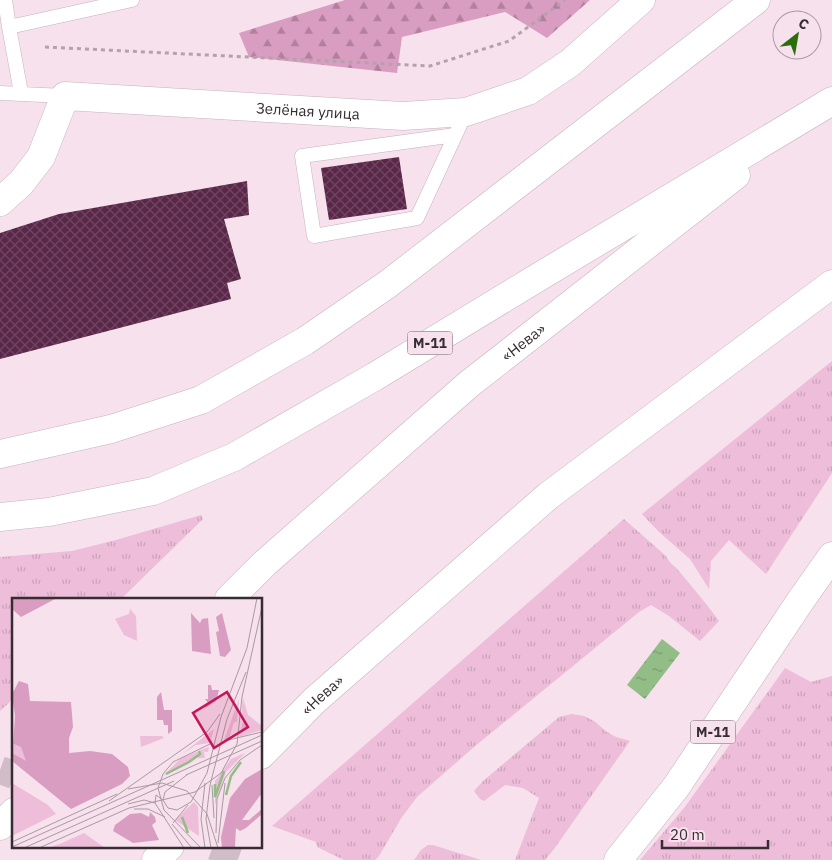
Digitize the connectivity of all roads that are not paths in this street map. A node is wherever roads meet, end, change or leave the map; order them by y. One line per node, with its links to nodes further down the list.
1 (5, 0): 5 (lane)
2 (132, 0): 5 (lane)
3 (641, 0): 10 (main road, Зелёная улица)
4 (756, 0): 13 (main road)
5 (10, 27): 7 (lane)
6 (0, 93): 7 (lane)
7 (21, 93): 8 (lane)
8 (65, 96): 10 (main road, Зелёная улица); 11 (main road)
9 (832, 101): 14 (main road, М-11); 16 (main road, «Нева» / М-11)
10 (460, 124): 10 (lane)
11 (0, 202)
12 (832, 284): 17 (main road, «Нева»)
13 (0, 454)
14 (0, 517)
15 (832, 556): 22 (main road, М-11)
16 (230, 598)
17 (262, 754)
18 (12, 814): 19 (main road)
19 (0, 826)
20 (168, 848): 21 (main road)
21 (156, 860)
22 (618, 860)

